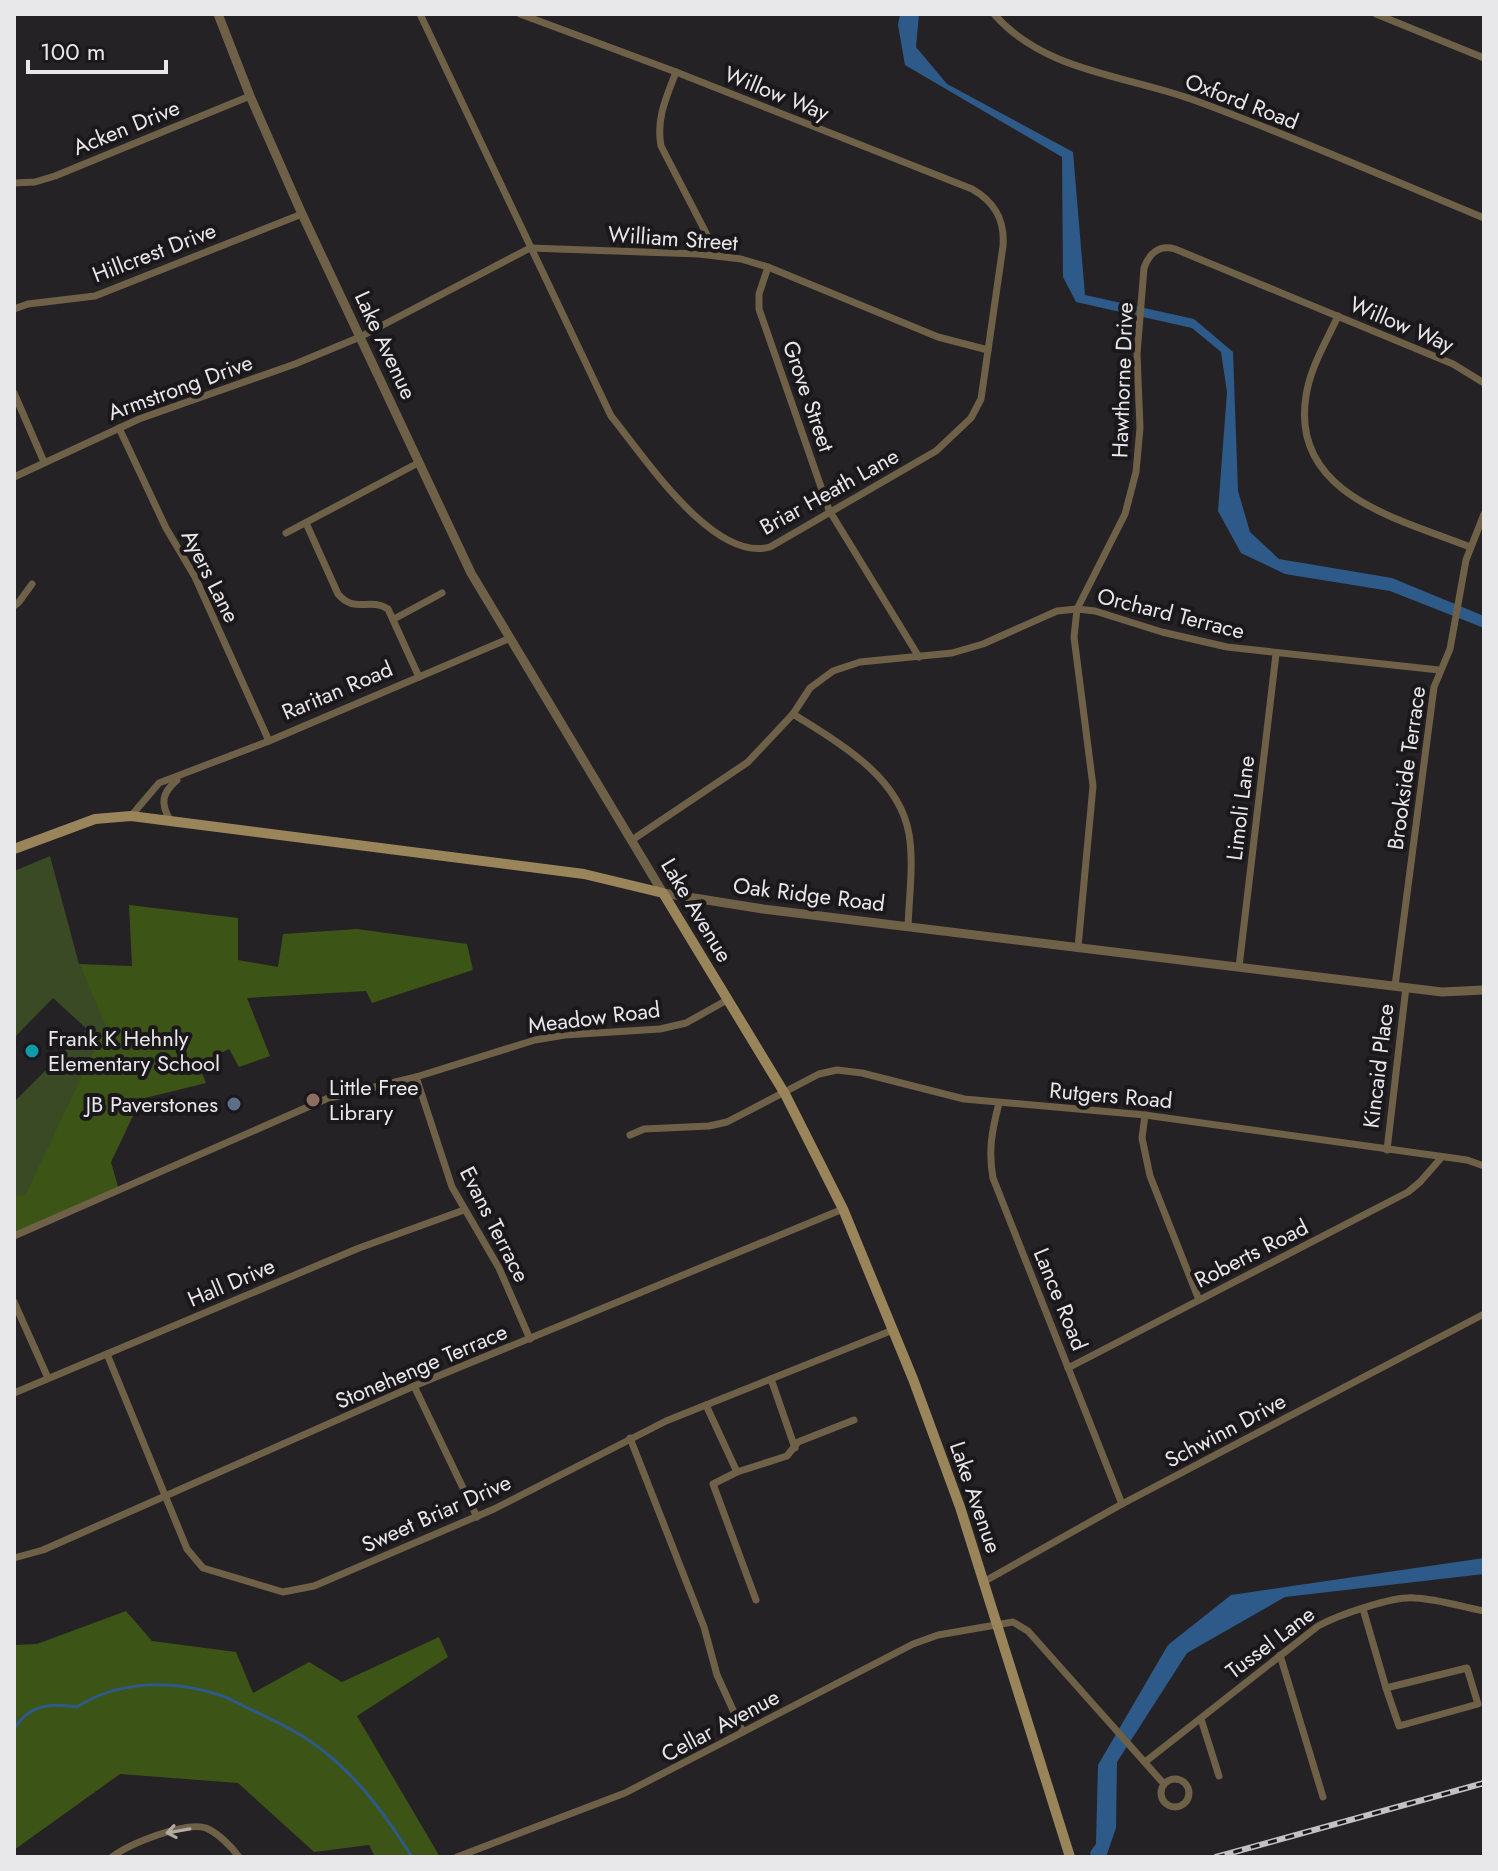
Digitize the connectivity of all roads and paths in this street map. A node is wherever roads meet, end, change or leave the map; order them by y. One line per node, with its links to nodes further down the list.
1 (218, 14): 8 (street, Lake Avenue)
2 (420, 14): 13 (street, Briar Heath Lane)
3 (520, 14): 7 (street, Willow Way)
4 (994, 14): 11 (street, Oxford Road)
5 (1376, 14): 6 (street)
6 (1484, 58)
7 (676, 72): 12 (street, Willow Way); 14 (street)
8 (250, 96): 9 (street, Acken Drive); 10 (street, Lake Avenue)
9 (14, 183)
10 (302, 214): 17 (street, Hillcrest Drive); 19 (street, Lake Avenue)
11 (1484, 218)
12 (1003, 228): 20 (street, Briar Heath Lane)
13 (530, 248): 14 (street, William Street); 19 (street); 27 (street, Briar Heath Lane)
14 (718, 256): 15 (street, William Street)
15 (768, 267): 20 (street, William Street); 27 (street, Grove Street)
16 (1304, 303): 18 (street, Willow Way); 35 (street, Hawthorne Drive)
17 (14, 309)
18 (1338, 316): 21 (street, Willow Way); 31 (street)
19 (360, 337): 23 (street, Armstrong Drive); 25 (street, Lake Avenue)
20 (988, 350): 27 (street, Briar Heath Lane)
21 (1484, 383)
22 (14, 393): 24 (street)
23 (119, 428): 24 (street, Armstrong Drive); 43 (street, Ayers Lane)
24 (44, 462): 26 (street, Armstrong Drive)
25 (418, 463): 29 (street); 37 (street, Lake Avenue)
26 (14, 477)
27 (831, 513): 39 (street, Grove Street)
28 (1484, 514): 31 (street, Brookside Terrace)
29 (306, 523): 30 (street); 36 (street)
30 (286, 533)
31 (1470, 547): 40 (street, Brookside Terrace)
32 (32, 584): 34 (street)
33 (442, 593): 36 (street)
34 (14, 606)
35 (1077, 609): 38 (street, Orchard Terrace); 39 (street, Orchard Terrace); 51 (street, Hawthorne Drive)
36 (394, 619): 41 (street)
37 (508, 639): 41 (street, Raritan Road); 47 (street, Lake Avenue)
38 (1276, 654): 40 (street, Orchard Terrace); 52 (street, Limoli Lane)
39 (919, 657): 42 (street, Orchard Terrace)
40 (1439, 670): 53 (street, Brookside Terrace)
41 (419, 677): 43 (street, Raritan Road)
42 (793, 714): 47 (street, Orchard Terrace); 50 (street)
43 (269, 741): 44 (street, Raritan Road)
44 (181, 776): 45 (street, Raritan Road); 46 (street)
45 (131, 816): 46 (main road, Oak Ridge Road); 48 (main road)
46 (170, 820): 49 (main road, Oak Ridge Road)
47 (632, 840): 49 (street, Lake Avenue)
48 (14, 849)
49 (663, 893): 50 (street, Oak Ridge Road); 55 (main road, Lake Avenue)
50 (908, 927): 51 (street, Oak Ridge Road)
51 (1078, 947): 52 (street, Oak Ridge Road)
52 (1239, 967): 53 (street, Oak Ridge Road)
53 (1400, 986): 54 (street, Oak Ridge Road); 61 (street, Kincaid Place)
54 (1484, 990)
55 (727, 1000): 56 (street, Meadow Road); 57 (main road, Lake Avenue)
56 (416, 1077): 65 (street, Evans Terrace); 66 (street, Meadow Road)
57 (785, 1094): 58 (street, Rutgers Road); 60 (street, Rutgers Road); 64 (main road, Lake Avenue)
58 (999, 1103): 59 (street, Rutgers Road); 73 (street, Lance Road)
59 (1145, 1115): 61 (street, Rutgers Road); 67 (street)
60 (630, 1135)
61 (1387, 1150): 62 (street, Rutgers Road)
62 (1441, 1158): 63 (street, Rutgers Road); 67 (street, Roberts Road)
63 (1484, 1166)
64 (843, 1209): 70 (main road, Lake Avenue); 71 (street, Stonehenge Terrace)
65 (464, 1210): 71 (street, Evans Terrace); 72 (street, Hall Drive)
66 (14, 1236)
67 (1199, 1300): 73 (street, Roberts Road)
68 (14, 1302): 74 (street)
69 (1484, 1314): 84 (street, Schwinn Drive)
70 (893, 1330): 75 (street, Sweet Briar Drive); 87 (main road, Lake Avenue)
71 (530, 1339): 76 (street, Stonehenge Terrace)
72 (107, 1354): 74 (street, Hall Drive); 83 (street, Sweet Briar Drive)
73 (1068, 1368): 84 (street, Lance Road)
74 (48, 1378): 77 (street, Hall Drive)
75 (771, 1379): 78 (street, Sweet Briar Drive); 81 (street)
76 (414, 1386): 83 (street, Stonehenge Terrace); 85 (street)
77 (14, 1393)
78 (706, 1405): 80 (street, Sweet Briar Drive); 82 (street)
79 (854, 1420): 81 (street)
80 (630, 1438): 85 (street, Sweet Briar Drive); 95 (street)
81 (795, 1448): 82 (street)
82 (737, 1472): 88 (street)
83 (165, 1496): 85 (street, Sweet Briar Drive); 86 (street, Stonehenge Terrace)
84 (1122, 1504): 87 (street, Schwinn Drive)
85 (477, 1517)
86 (14, 1558)
87 (985, 1581): 91 (main road, Lake Avenue)
88 (756, 1600)
89 (1363, 1609): 90 (street, Tussel Lane); 92 (street, Tussel Lane); 93 (street)
90 (1484, 1611)
91 (998, 1625): 95 (street, Cellar Avenue); 96 (street); 103 (main road, Lake Avenue)
92 (1280, 1655): 94 (street, Tussel Lane); 99 (street)
93 (1386, 1688): 93 (street)
94 (1201, 1719): 96 (street, Tussel Lane); 97 (street)
95 (743, 1732): 102 (street, Cellar Avenue)
96 (1145, 1762): 98 (street)
97 (1219, 1776)
98 (1164, 1784): 98 (street)
99 (1323, 1797)
100 (112, 1857): 101 (street, one-way to 100)
101 (239, 1857)
102 (457, 1857)
103 (1070, 1857)

